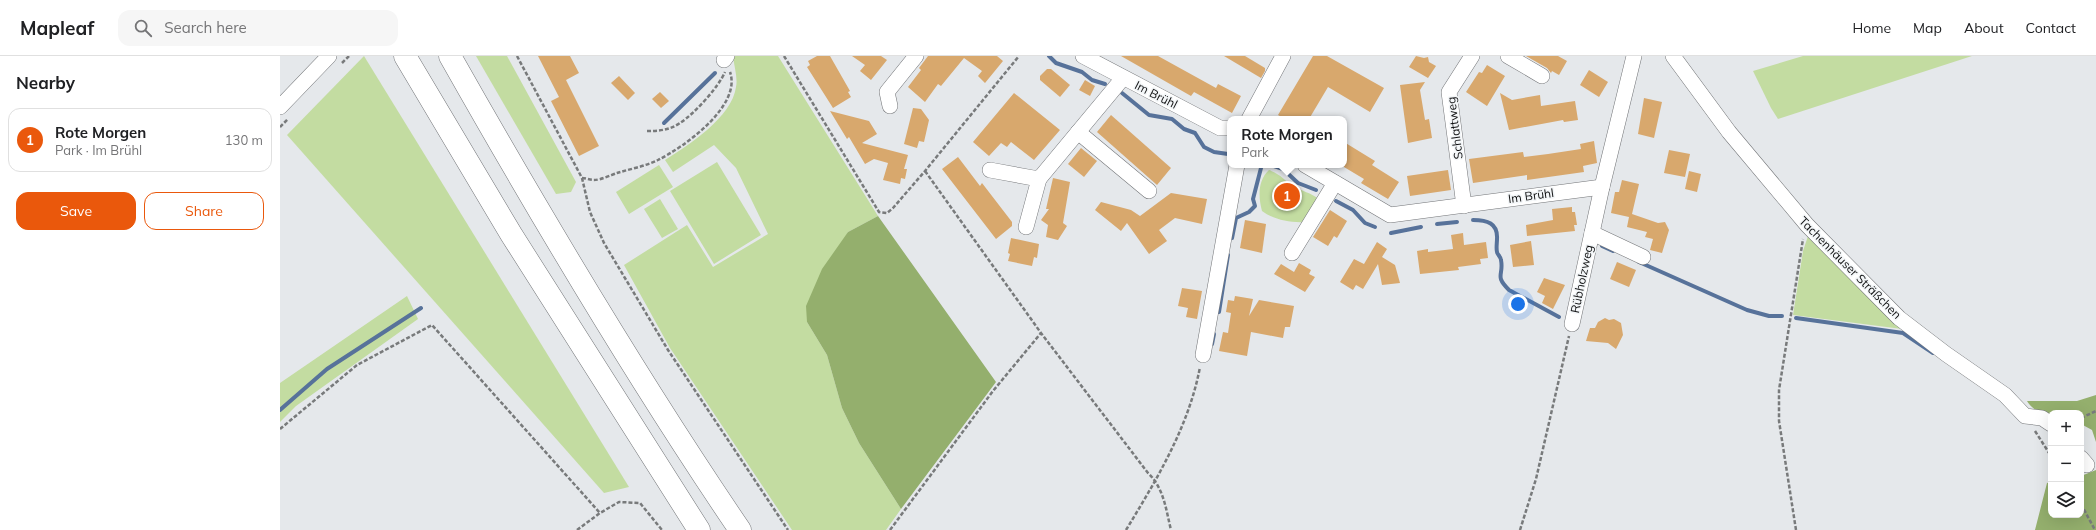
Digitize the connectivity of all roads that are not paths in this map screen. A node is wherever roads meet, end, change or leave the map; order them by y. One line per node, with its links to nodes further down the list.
1 (329, 56): 14 (street)
2 (405, 56): 33 (highway)
3 (450, 56): 34 (highway)
4 (916, 56): 13 (street)
5 (1083, 56): 12 (street, Im Brühl)
6 (1284, 56): 15 (street)
7 (1472, 56): 25 (street, Schlattweg)
8 (1508, 56): 11 (street)
9 (1634, 56): 23 (street)
10 (1673, 56): 32 (street, Tachenhäuser Sträßchen)
11 (1542, 76)
12 (1123, 78): 16 (street, Im Brühl); 17 (street)
13 (890, 106)
14 (280, 107)
15 (1250, 116)
16 (1227, 128)
17 (1078, 132): 21 (street); 24 (street)
18 (1236, 168): 31 (street)
19 (1310, 168): 22 (street, Im Brühl)
20 (990, 170): 21 (street)
21 (1039, 180): 26 (street)
22 (1335, 183): 25 (street, Im Brühl); 28 (street)
23 (1602, 187): 25 (street, Im Brühl); 27 (street, Rübholzweg)
24 (1149, 191)
25 (1464, 206)
26 (1026, 227)
27 (1592, 233): 29 (street, Rübholzweg); 30 (street, Rübholzweg)
28 (1292, 253)
29 (1643, 257)
30 (1572, 324)
31 (1203, 355)
32 (2048, 422)
33 (699, 530)
34 (740, 530)

